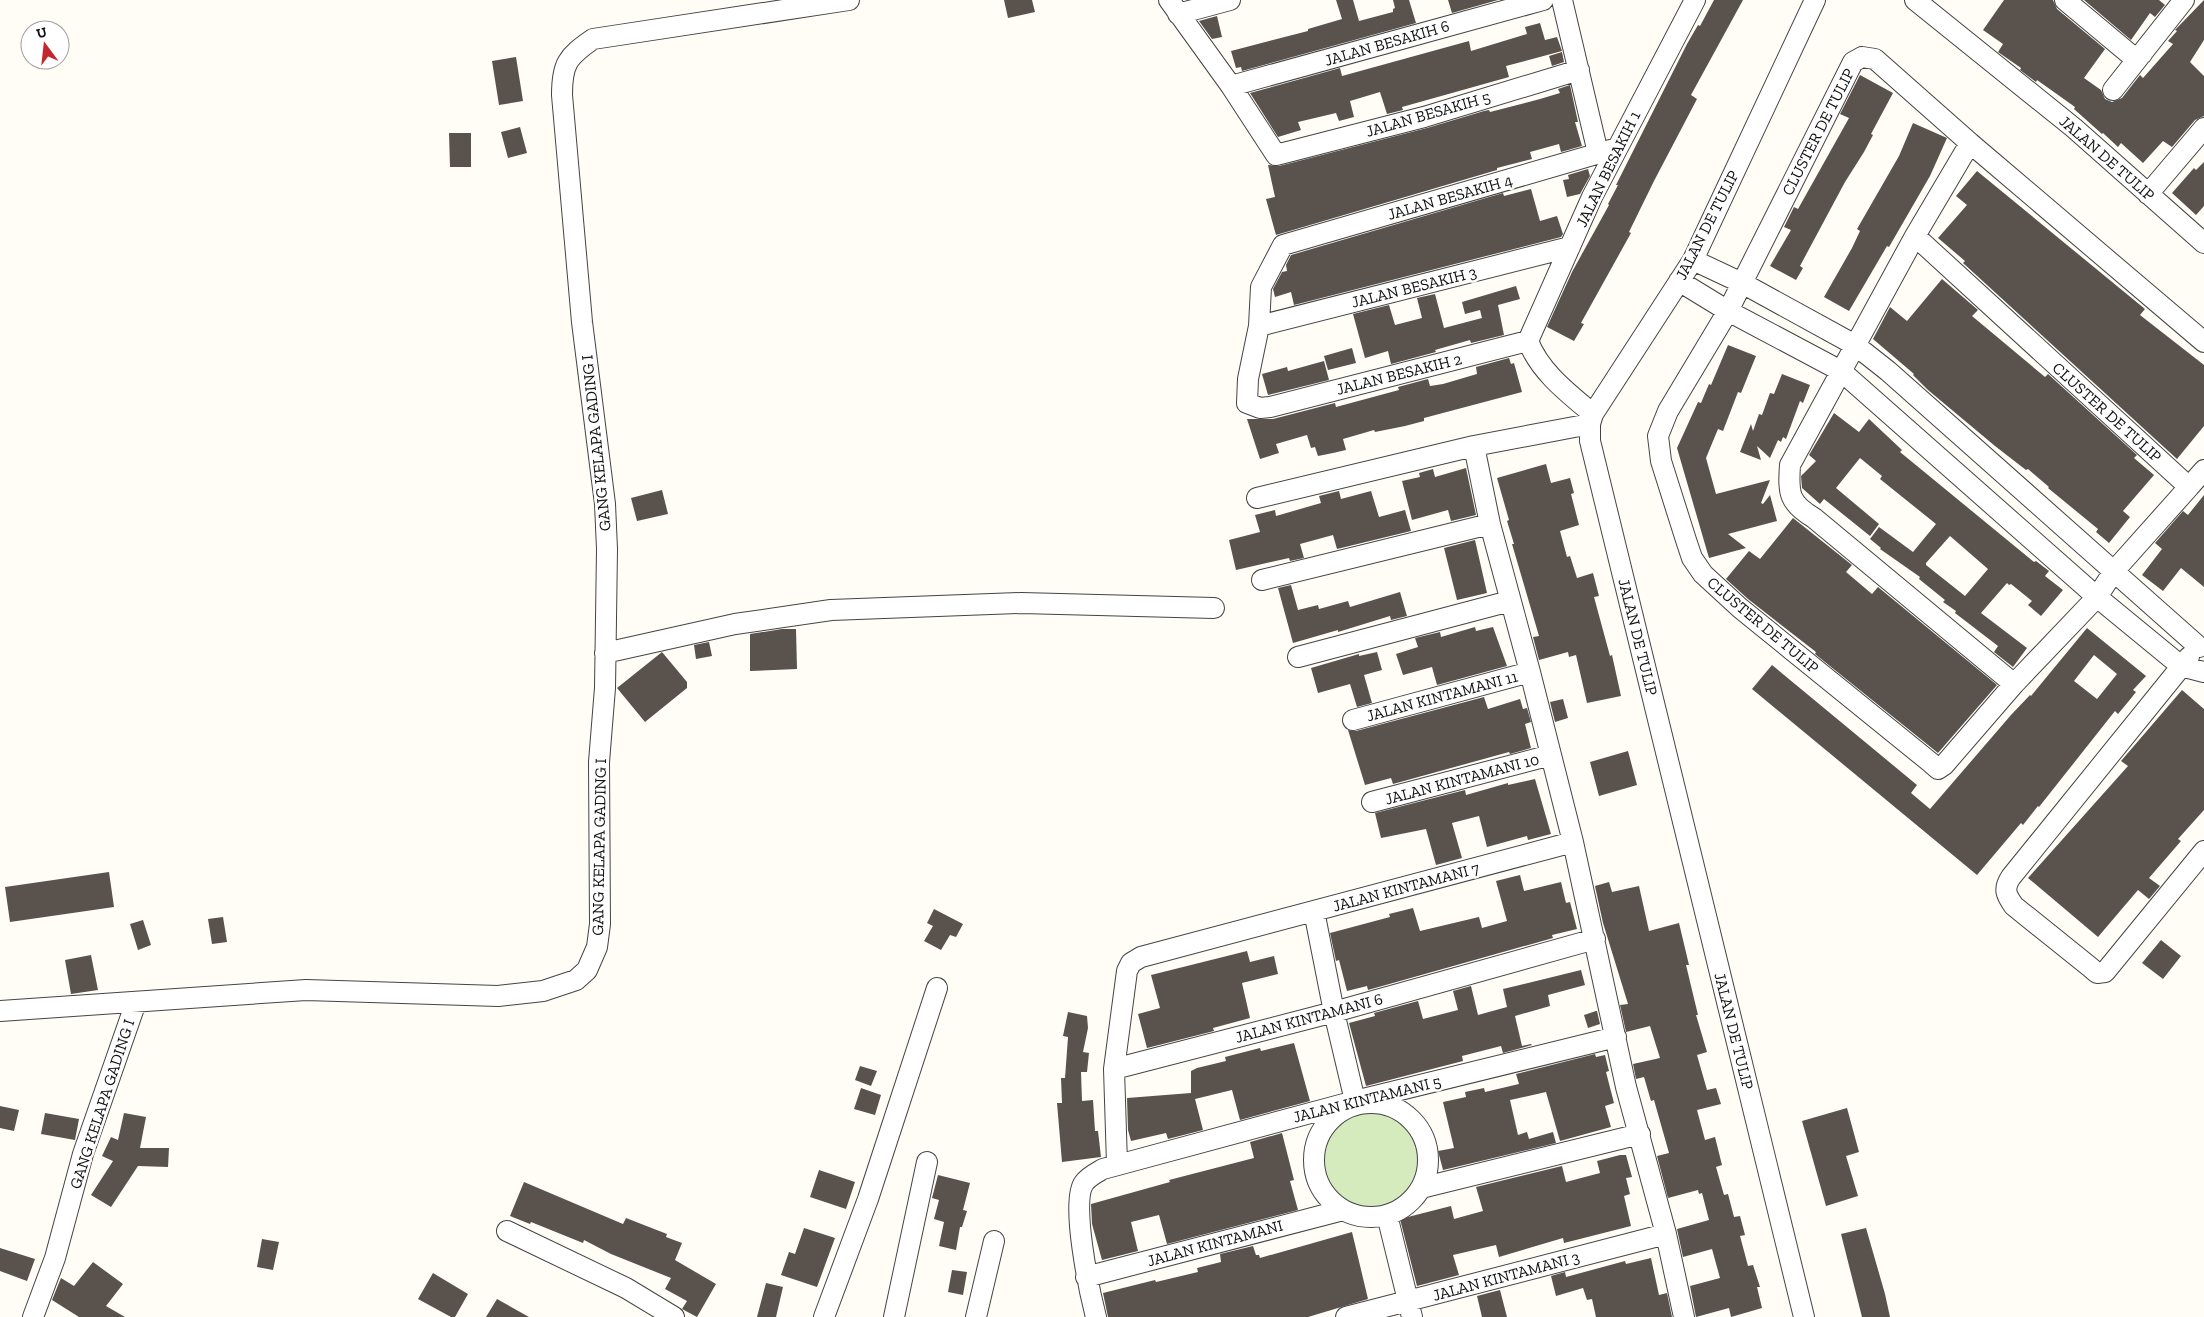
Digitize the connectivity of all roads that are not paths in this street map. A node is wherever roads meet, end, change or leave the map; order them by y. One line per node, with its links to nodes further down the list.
1 (848, 0): 43 (street, GANG KELAPA GADING I)
2 (1230, 0): 10 (street)
3 (1542, 0): 13 (street, JALAN BESAKIH 6)
4 (1562, 0): 12 (street)
5 (1695, 0): 17 (street, JALAN BESAKIH 1)
6 (1815, 0): 22 (street, JALAN DE TULIP)
7 (1915, 0): 18 (street, JALAN DE TULIP)
8 (2065, 0): 11 (street)
9 (2182, 1): 11 (street)
10 (1173, 7): 13 (street)
11 (2142, 54): 14 (street)
12 (1579, 70): 13 (street, JALAN BESAKIH 5); 17 (street)
13 (1231, 86)
14 (2113, 90)
15 (2204, 128): 18 (street)
16 (1970, 143): 19 (street); 24 (street, CLUSTER DE TULIP); 28 (street, CLUSTER DE TULIP)
17 (1608, 150): 21 (street, JALAN BESAKIH 1); 26 (street, JALAN BESAKIH 4)
18 (2148, 194): 20 (street, JALAN DE TULIP)
19 (1914, 236): 29 (street); 34 (street, CLUSTER DE TULIP)
20 (2204, 242)
21 (1570, 247): 26 (street, JALAN BESAKIH 3); 27 (street, JALAN BESAKIH 1)
22 (1693, 260): 23 (street, JALAN DE TULIP); 24 (street)
23 (1679, 282): 25 (street); 31 (street, JALAN DE TULIP)
24 (1742, 283): 25 (street, CLUSTER DE TULIP); 29 (street)
25 (1728, 310): 30 (street); 48 (street, CLUSTER DE TULIP)
26 (1259, 326): 27 (street, JALAN BESAKIH 2)
27 (1528, 341): 31 (street)
28 (2204, 342)
29 (1855, 345): 30 (street); 37 (street)
30 (1841, 371): 39 (street); 48 (street)
31 (1592, 419): 32 (street); 82 (street, JALAN DE TULIP)
32 (1474, 446): 35 (street); 36 (street)
33 (2204, 470): 34 (street, CLUSTER DE TULIP)
34 (2189, 487): 37 (street, CLUSTER DE TULIP)
35 (1258, 498)
36 (1490, 524): 38 (street); 40 (street)
37 (2114, 571): 39 (street, CLUSTER DE TULIP); 42 (street)
38 (1262, 580)
39 (2097, 597): 45 (street); 48 (street, CLUSTER DE TULIP)
40 (1510, 601): 44 (street); 47 (street)
41 (1214, 608): 43 (street)
42 (2201, 644): 45 (street); 46 (street)
43 (605, 653): 57 (street, GANG KELAPA GADING I)
44 (1298, 657)
45 (2181, 666): 46 (street); 53 (street)
46 (2203, 671)
47 (1530, 672): 49 (street, JALAN KINTAMANI 11); 50 (street)
48 (2014, 684)
49 (1353, 720)
50 (1551, 755): 51 (street, JALAN KINTAMANI 10); 52 (street)
51 (1372, 802)
52 (1573, 842): 54 (street, JALAN KINTAMANI 7); 55 (street)
53 (2204, 851)
54 (1314, 911): 59 (street, JALAN KINTAMANI 7); 61 (street)
55 (1596, 939): 59 (street, JALAN KINTAMANI 6); 60 (street)
56 (937, 988): 76 (street)
57 (136, 1002): 58 (street); 74 (street, GANG KELAPA GADING I)
58 (0, 1011)
59 (1334, 1012): 61 (street, JALAN KINTAMANI 6); 62 (street, JALAN KINTAMANI 7)
60 (1616, 1037): 62 (street, JALAN KINTAMANI 5); 63 (street)
61 (1114, 1068): 65 (street)
62 (1355, 1103): 65 (street, JALAN KINTAMANI 5); 66 (street); 67 (street)
63 (1640, 1134): 66 (street); 70 (street)
64 (928, 1162): 77 (street)
65 (1117, 1164): 72 (street, JALAN KINTAMANI 5)
66 (1421, 1188): 68 (street)
67 (1343, 1210): 68 (street); 72 (street, JALAN KINTAMANI)
68 (1387, 1215): 73 (street)
69 (507, 1230): 75 (street)
70 (1666, 1234): 73 (street, JALAN KINTAMANI 3); 81 (street)
71 (994, 1241): 78 (street)
72 (1086, 1277): 79 (street, JALAN KINTAMANI 5)
73 (1410, 1310): 80 (street, JALAN KINTAMANI 3)
74 (33, 1317)
75 (674, 1317)
76 (824, 1317)
77 (894, 1317)
78 (976, 1317)
79 (1096, 1317)
80 (1346, 1317)
81 (1684, 1317)
82 (1804, 1317)

